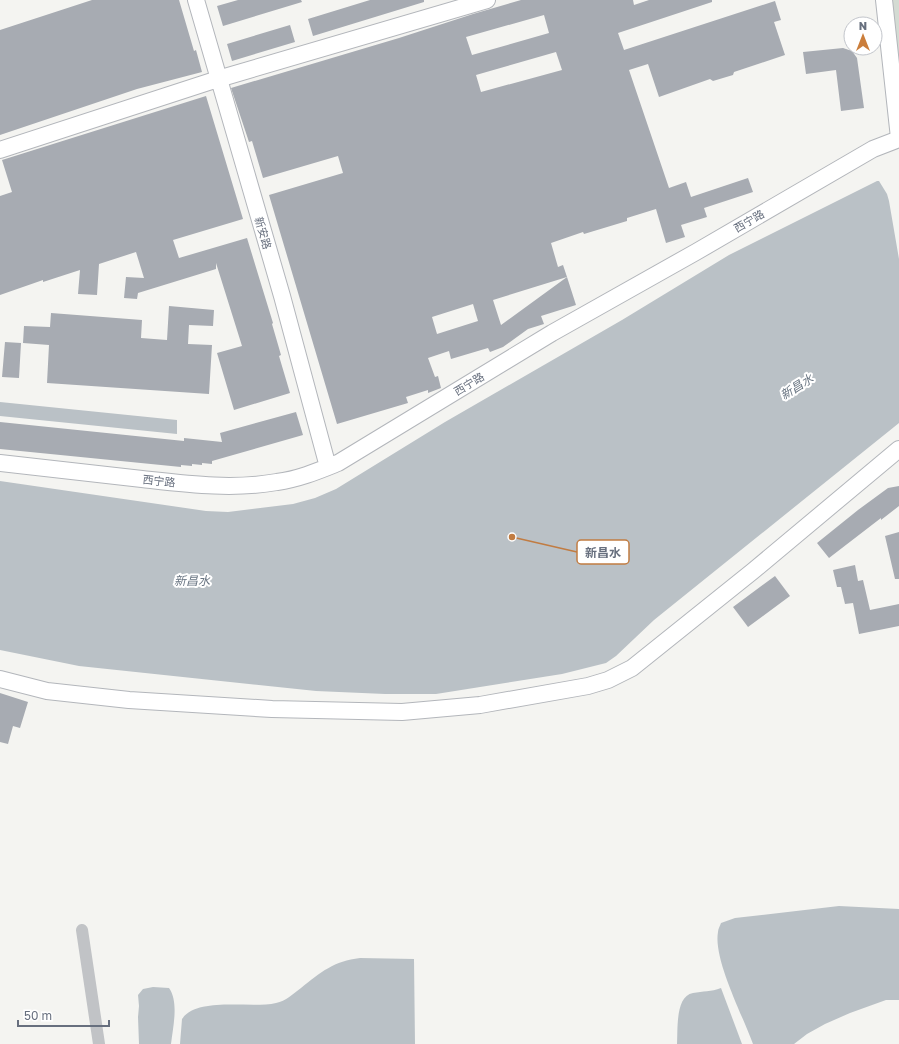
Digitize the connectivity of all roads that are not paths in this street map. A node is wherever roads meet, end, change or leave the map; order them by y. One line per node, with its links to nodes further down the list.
1 (196, 0): 4 (street, 新安路)
2 (487, 0): 4 (street)
3 (884, 0): 5 (street)
4 (218, 80): 6 (street); 9 (street, 新安路)
5 (899, 139): 9 (street, 西宁路)
6 (0, 150)
7 (899, 449): 10 (street)
8 (0, 463): 9 (street, 西宁路)
9 (328, 467)
10 (0, 679)
11 (82, 930): 12 (street)
12 (99, 1044)

